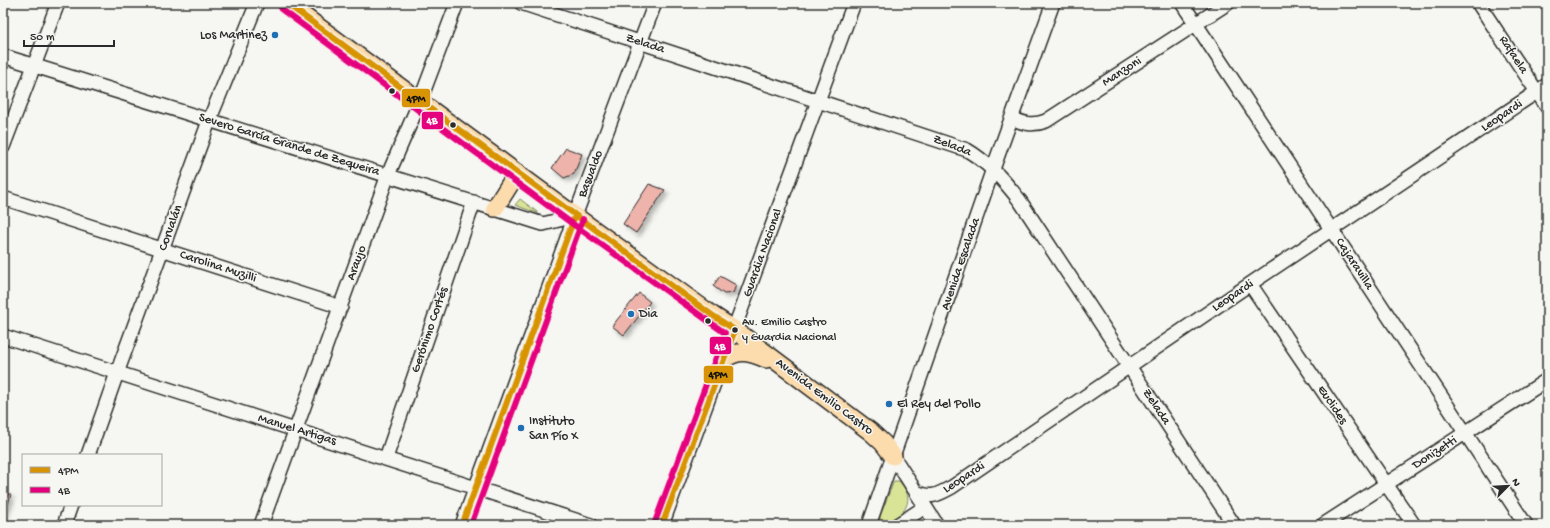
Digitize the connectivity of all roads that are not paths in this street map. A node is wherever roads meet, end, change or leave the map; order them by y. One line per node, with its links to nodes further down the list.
1 (58, 3): 16 (street)
2 (257, 3): 22 (street, Corvalán)
3 (286, 3): 18 (main road, Avenida Emilio Castro)
4 (457, 3): 18 (street, Araujo)
5 (521, 3): 12 (street, Zelada)
6 (655, 3): 14 (street, Basualdo)
7 (854, 3): 19 (street, Guardia Nacional)
8 (1053, 3): 21 (street, Avenida Escalada)
9 (1182, 3): 13 (street, Cajaravilla)
10 (1228, 3): 13 (street, Manzoni)
11 (1478, 3): 17 (street, Rafaela)
12 (543, 6): 14 (street, Zelada)
13 (1196, 24): 21 (street, Manzoni); 31 (street, Cajaravilla)
14 (640, 43): 19 (street, Zelada); 30 (street, Basualdo)
15 (3, 56): 16 (street, Severo García Grande de Zequeira)
16 (34, 65): 22 (street, Severo García Grande de Zequeira); 23 (street)
17 (1542, 89): 20 (street, Rafaela); 31 (street, Leopardi)
18 (420, 101): 25 (main road, Avenida Emilio Castro); 26 (street, Araujo)
19 (818, 102): 24 (street, Zelada); 35 (street, Guardia Nacional)
20 (1547, 107)
21 (1012, 118): 24 (street, Avenida Escalada)
22 (209, 121): 26 (street, Severo García Grande de Zequeira); 32 (street, Corvalán)
23 (3, 147)
24 (993, 169): 39 (street, Zelada); 45 (street, Avenida Escalada)
25 (517, 174): 29 (main road); 30 (main road, Avenida Emilio Castro)
26 (388, 175): 28 (street, Severo García Grande de Zequeira); 34 (street, Araujo)
27 (3, 198): 32 (street, Carolina Muzilli)
28 (474, 202): 29 (street, Severo García Grande de Zequeira); 46 (street, Gerónimo Cortés)
29 (495, 208): 30 (street, Severo García Grande de Zequeira)
30 (575, 216): 35 (main road, Avenida Emilio Castro); 48 (street, Basualdo)
31 (1332, 230): 33 (street, Leopardi); 43 (street, Cajaravilla)
32 (163, 249): 34 (street, Carolina Muzilli); 40 (street, Corvalán)
33 (1250, 284): 39 (street, Leopardi); 47 (street, Euclides)
34 (341, 307): 42 (street, Araujo)
35 (735, 330): 37 (street, Guardia Nacional); 38 (main road, Avenida Emilio Castro)
36 (3, 336): 40 (street, Manuel Artigas)
37 (724, 359): 38 (main road); 56 (street, Guardia Nacional)
38 (781, 365): 45 (main road, Avenida Emilio Castro)
39 (1129, 366): 49 (street, Leopardi); 60 (street, Zelada)
40 (117, 373): 42 (street, Manuel Artigas); 44 (street, Corvalán)
41 (1547, 380): 43 (street, Donizetti)
42 (295, 430): 46 (street, Manuel Artigas); 53 (street, Araujo)
43 (1466, 434): 47 (street, Donizetti); 63 (street, Cajaravilla)
44 (88, 454)
45 (893, 456): 49 (street); 57 (street, Avenida Escalada)
46 (386, 458): 48 (street, Manuel Artigas)
47 (1387, 484): 61 (street, Donizetti); 62 (street, Euclides)
48 (475, 488): 54 (street, Basualdo); 55 (street, Manuel Artigas)
49 (916, 492): 51 (street)
50 (71, 506): 52 (street)
51 (925, 507): 58 (street); 59 (street)
52 (64, 525)
53 (261, 525)
54 (462, 525)
55 (591, 525)
56 (662, 525)
57 (869, 525)
58 (897, 525)
59 (937, 525)
60 (1234, 525)
61 (1323, 525)
62 (1414, 525)
63 (1526, 525)

